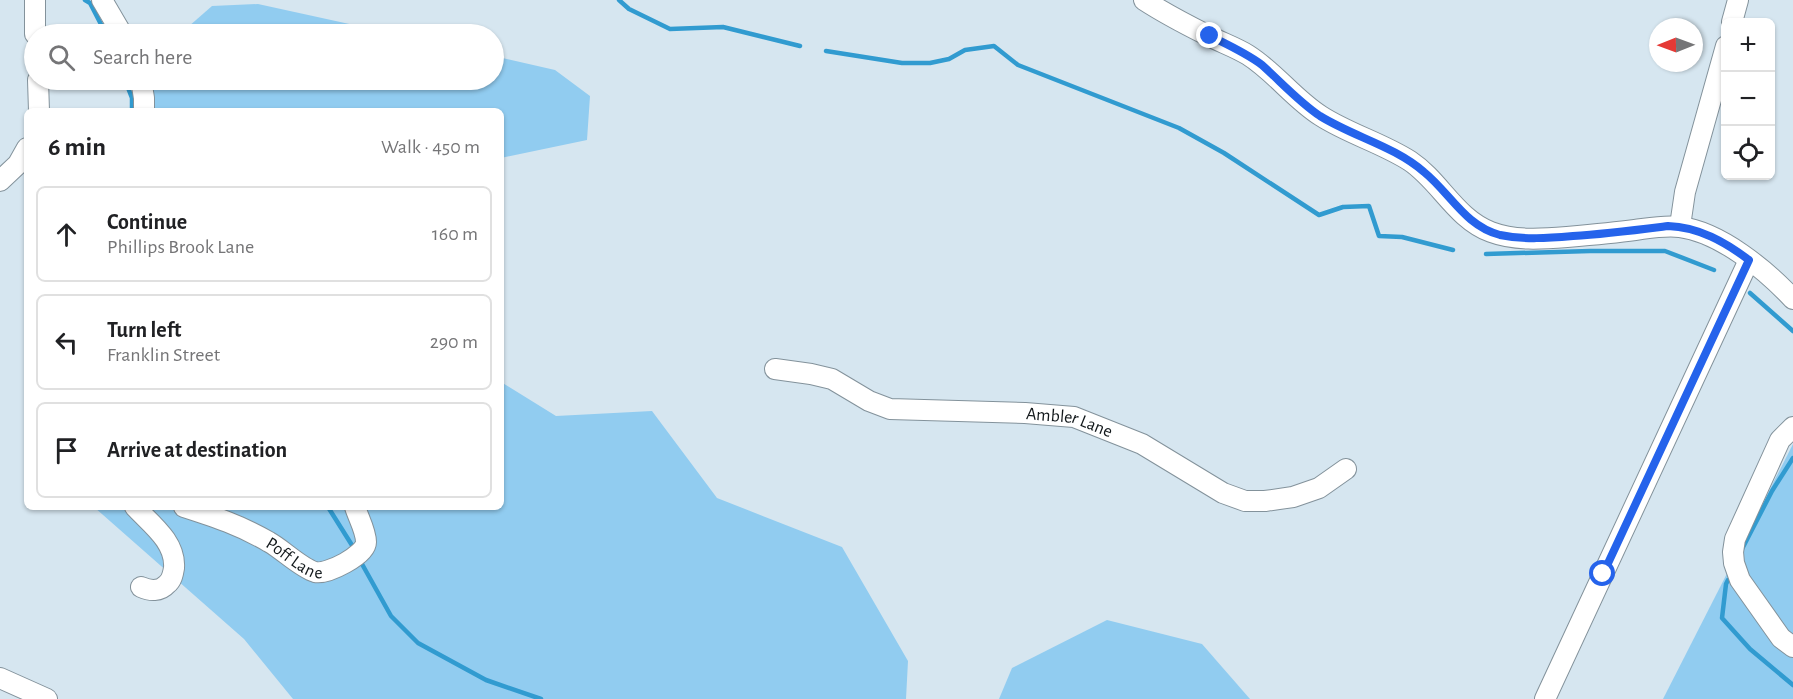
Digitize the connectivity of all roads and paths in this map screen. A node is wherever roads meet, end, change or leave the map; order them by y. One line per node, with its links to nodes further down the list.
1 (35, 0): 6 (street)
2 (102, 0): 7 (street)
3 (1144, 0): 15 (street)
4 (1738, 0): 5 (street)
5 (1733, 18)
6 (35, 24)
7 (116, 24)
8 (1721, 61): 15 (street)
9 (38, 90): 11 (street)
10 (143, 90): 12 (street)
11 (39, 108)
12 (144, 108)
13 (24, 153): 14 (street)
14 (0, 181)
15 (1680, 226): 16 (street)
16 (1749, 260): 17 (street); 28 (street)
17 (1793, 299)
18 (776, 369): 20 (street, Ambler Lane)
19 (1793, 426): 25 (street)
20 (1346, 469)
21 (138, 510): 24 (street)
22 (193, 510): 23 (street, Poff Lane)
23 (356, 510)
24 (141, 587)
25 (1793, 647)
26 (0, 678): 27 (street)
27 (47, 699)
28 (1545, 699)

